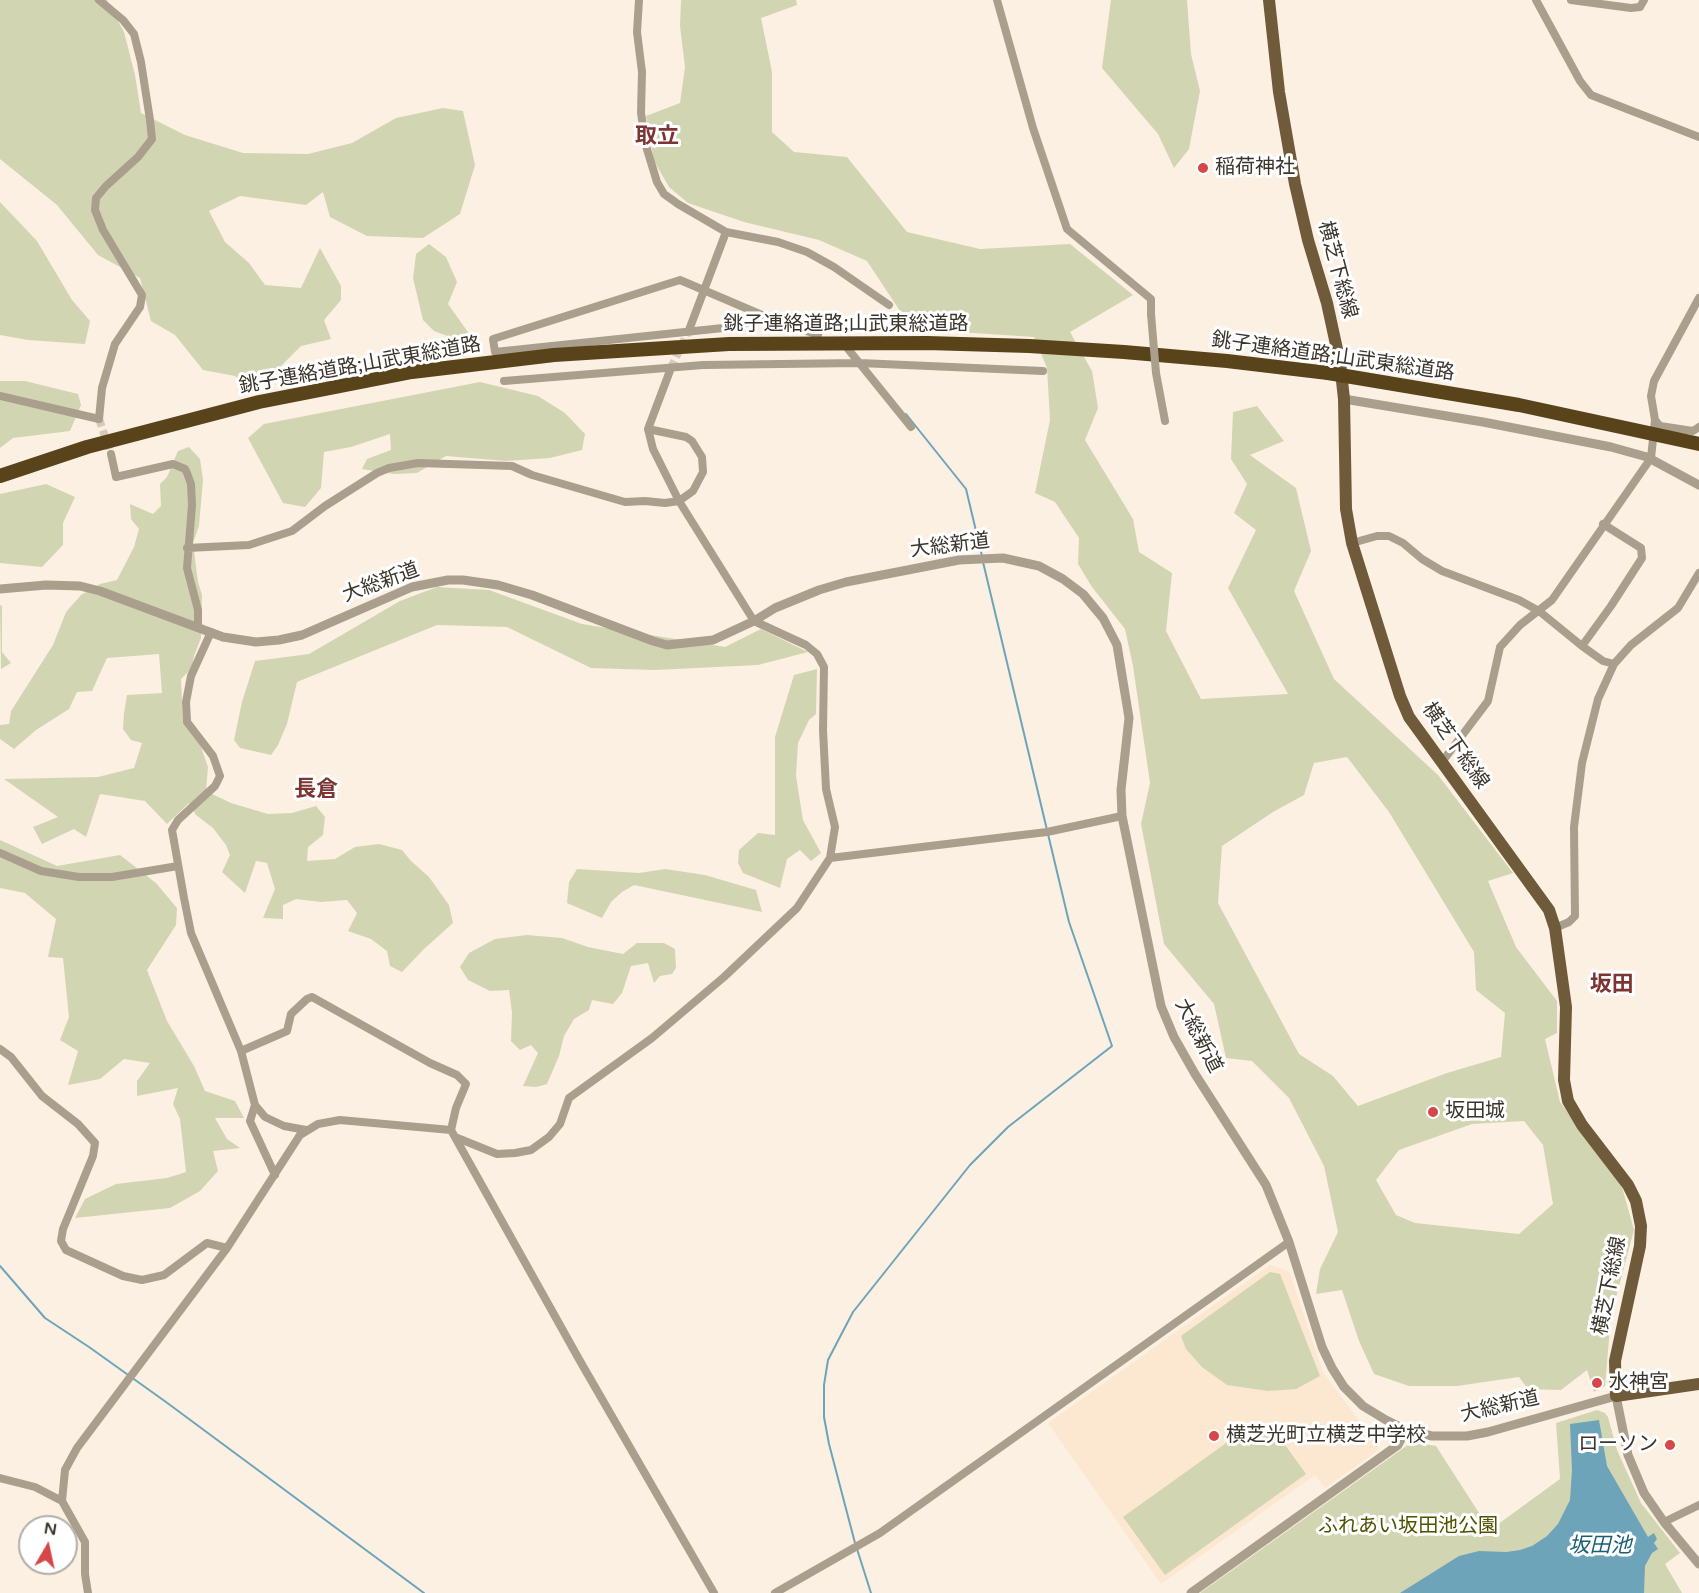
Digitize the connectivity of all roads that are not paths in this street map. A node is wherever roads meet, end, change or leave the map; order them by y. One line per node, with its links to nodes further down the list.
1 (99, 0): 21 (street)
2 (639, 0): 9 (street)
3 (997, 0): 24 (street, bridge)
4 (1269, 0): 22 (main road, 横芝下総線)
5 (1536, 0): 8 (street)
6 (1570, 0): 7 (street)
7 (1644, 0)
8 (1699, 137)
9 (726, 232): 10 (street); 12 (street)
10 (705, 290): 13 (street); 14 (street); 14 (street)
11 (1699, 298): 23 (street)
12 (889, 305)
13 (770, 318): 14 (street); 15 (street)
14 (689, 330)
15 (818, 334)
16 (847, 345): 17 (street); 28 (highway, 銚子連絡道路;山武東総道路, bridge); 31 (highway, 銚子連絡道路;山武東総道路)
17 (860, 363): 18 (street); 19 (street); 25 (street)
18 (671, 368): 20 (street); 27 (street)
19 (1043, 370)
20 (504, 381)
21 (0, 396)
22 (1344, 399): 30 (street); 35 (main road, 横芝下総線)
23 (1655, 420): 26 (street); 30 (street)
24 (1165, 421)
25 (911, 427)
26 (1699, 427)
27 (648, 429): 33 (street); 33 (street)
28 (1699, 444)
29 (111, 454): 36 (street)
30 (1651, 458): 32 (street); 34 (street)
31 (0, 476)
32 (1699, 486)
33 (680, 501): 36 (street); 40 (street)
34 (1603, 524): 39 (street); 43 (street)
35 (1352, 543): 39 (street); 45 (main road, 横芝下総線)
36 (187, 548): 41 (street)
37 (1699, 573): 44 (street)
38 (0, 589): 41 (street, 大総新道)
39 (1539, 611): 43 (street); 45 (street)
40 (754, 621): 42 (street, 大総新道); 46 (street, 大総新道); 48 (street)
41 (198, 628): 42 (street, 大総新道)
42 (211, 632): 49 (street)
43 (1582, 646): 44 (street)
44 (1614, 664): 50 (street)
45 (1442, 762): 50 (main road, 横芝下総線)
46 (1122, 816): 48 (street); 57 (street, 大総新道)
47 (0, 854): 49 (street)
48 (830, 858): 55 (street)
49 (178, 866): 52 (street)
50 (1555, 928): 60 (main road, 横芝下総線)
51 (0, 1049): 58 (street)
52 (241, 1051): 53 (street); 55 (street)
53 (255, 1105): 54 (street); 56 (street)
54 (306, 1131): 55 (street); 56 (street)
55 (453, 1134): 68 (street)
56 (275, 1175): 58 (street)
57 (1289, 1242): 61 (street, 大総新道); 69 (street)
58 (227, 1248): 63 (street)
59 (1699, 1384): 60 (main road)
60 (1617, 1396): 61 (street, 大総新道); 65 (street)
61 (1406, 1430): 70 (street)
62 (0, 1478): 63 (street)
63 (62, 1501): 67 (street)
64 (1699, 1505): 65 (street)
65 (1664, 1522): 66 (street)
66 (1699, 1564)
67 (88, 1593)
68 (714, 1593)
69 (775, 1593)
70 (1191, 1593)

